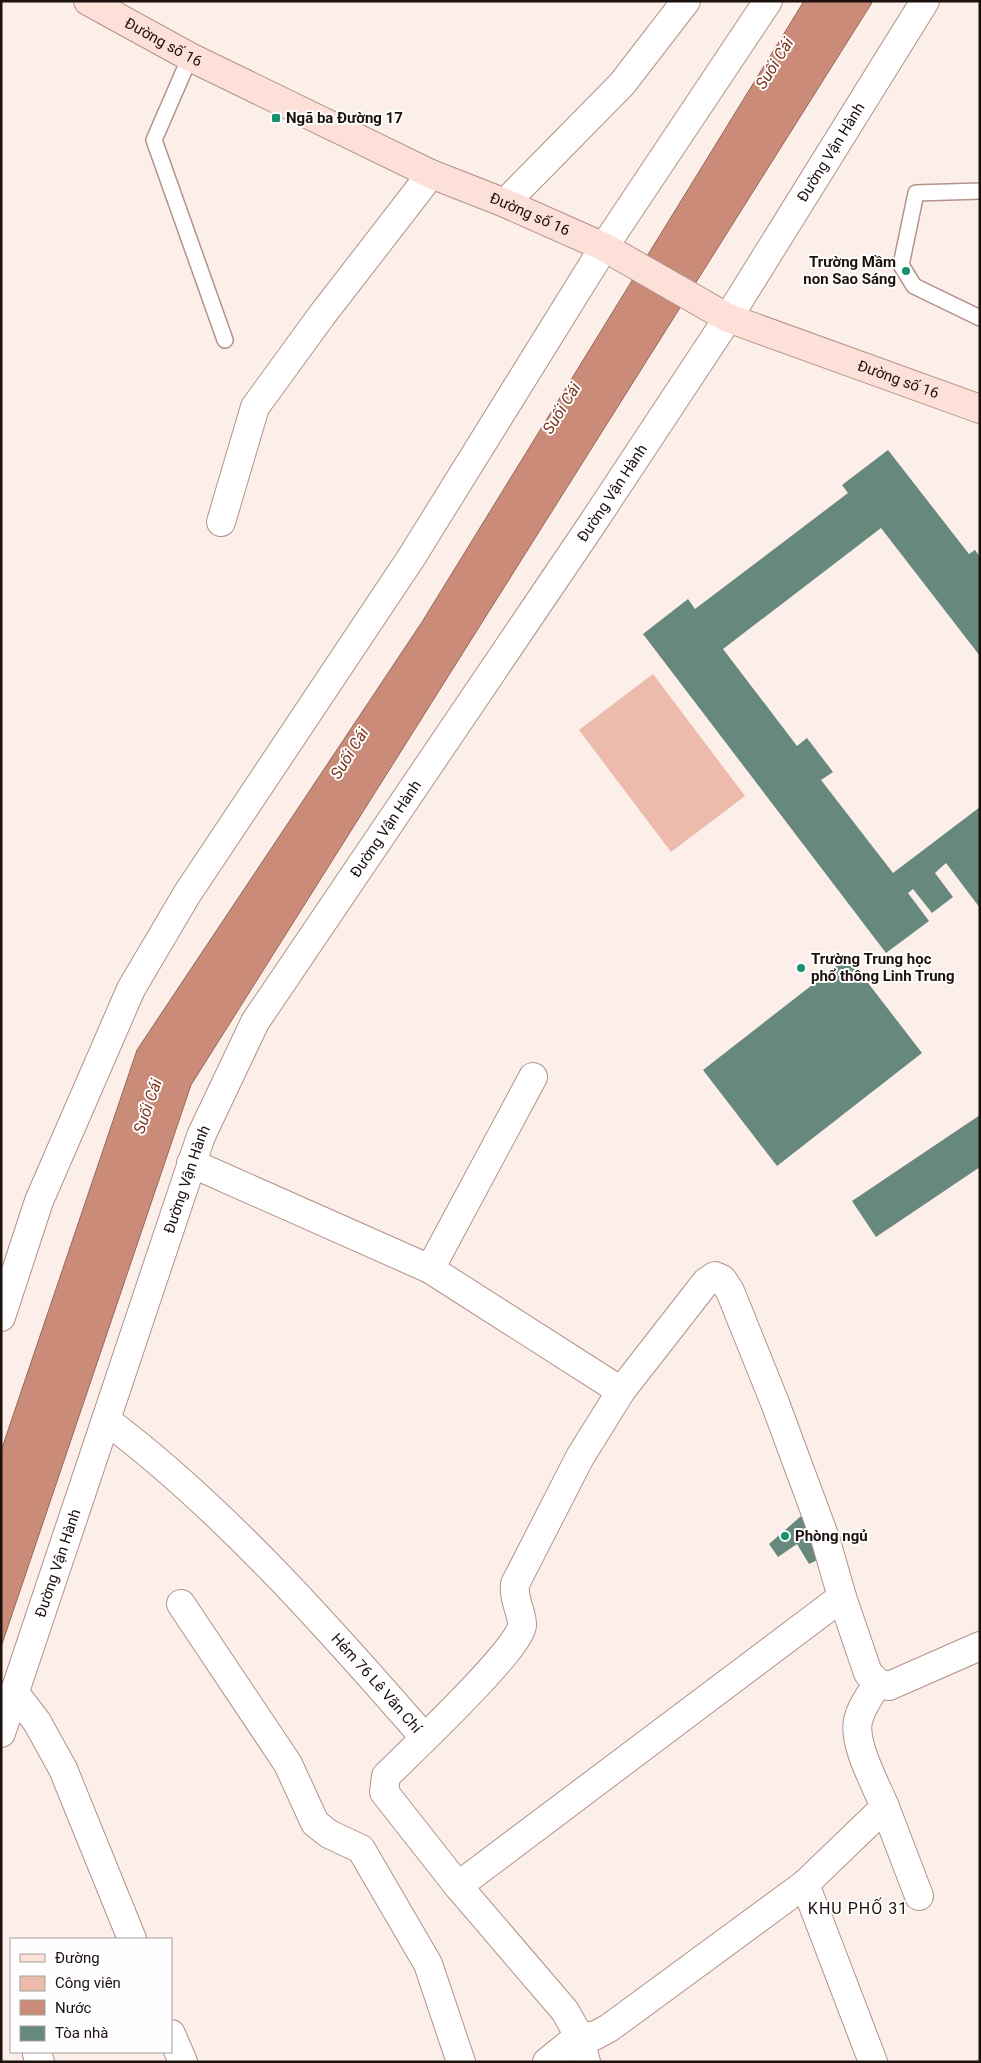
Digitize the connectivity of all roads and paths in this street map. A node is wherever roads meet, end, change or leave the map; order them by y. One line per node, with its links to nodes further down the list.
1 (88, 1): 5 (street, Đường số 16)
2 (686, 1): 8 (street)
3 (768, 1): 9 (street)
4 (925, 1): 10 (street, Đường Vận Hành)
5 (190, 57): 6 (street, Đường số 16); 12 (lane)
6 (432, 174): 8 (street, Đường số 16); 14 (street)
7 (980, 191): 11 (lane)
8 (505, 203): 9 (street, Đường số 16)
9 (604, 247): 10 (street, Đường số 16); 18 (street)
10 (728, 318): 13 (street, Đường số 16); 16 (street, Đường Vận Hành)
11 (980, 318)
12 (226, 340)
13 (980, 409)
14 (221, 522)
15 (533, 1077): 17 (street)
16 (191, 1163): 17 (street); 20 (street, Đường Vận Hành)
17 (430, 1269): 19 (street)
18 (1, 1317)
19 (621, 1391): 21 (street); 27 (street)
20 (106, 1420): 25 (street, Đường Vận Hành); 27 (street, Hẻm 76 Lê Văn Chí)
21 (842, 1597): 24 (street); 30 (street)
22 (181, 1604): 36 (street)
23 (980, 1646): 24 (street)
24 (878, 1683): 28 (street)
25 (14, 1692): 26 (street, Đường Vận Hành); 32 (street)
26 (1, 1733)
27 (424, 1737): 30 (street, Hẻm 76 Lê Văn Chí)
28 (885, 1807): 29 (street); 31 (street)
29 (805, 1884): 34 (street); 38 (street)
30 (458, 1886): 34 (street, Hẻm 76 Lê Văn Chí)
31 (919, 1896)
32 (132, 1938)
33 (172, 2036): 35 (street)
34 (582, 2049): 37 (street)
35 (183, 2062)
36 (461, 2062)
37 (547, 2062)
38 (873, 2062)

